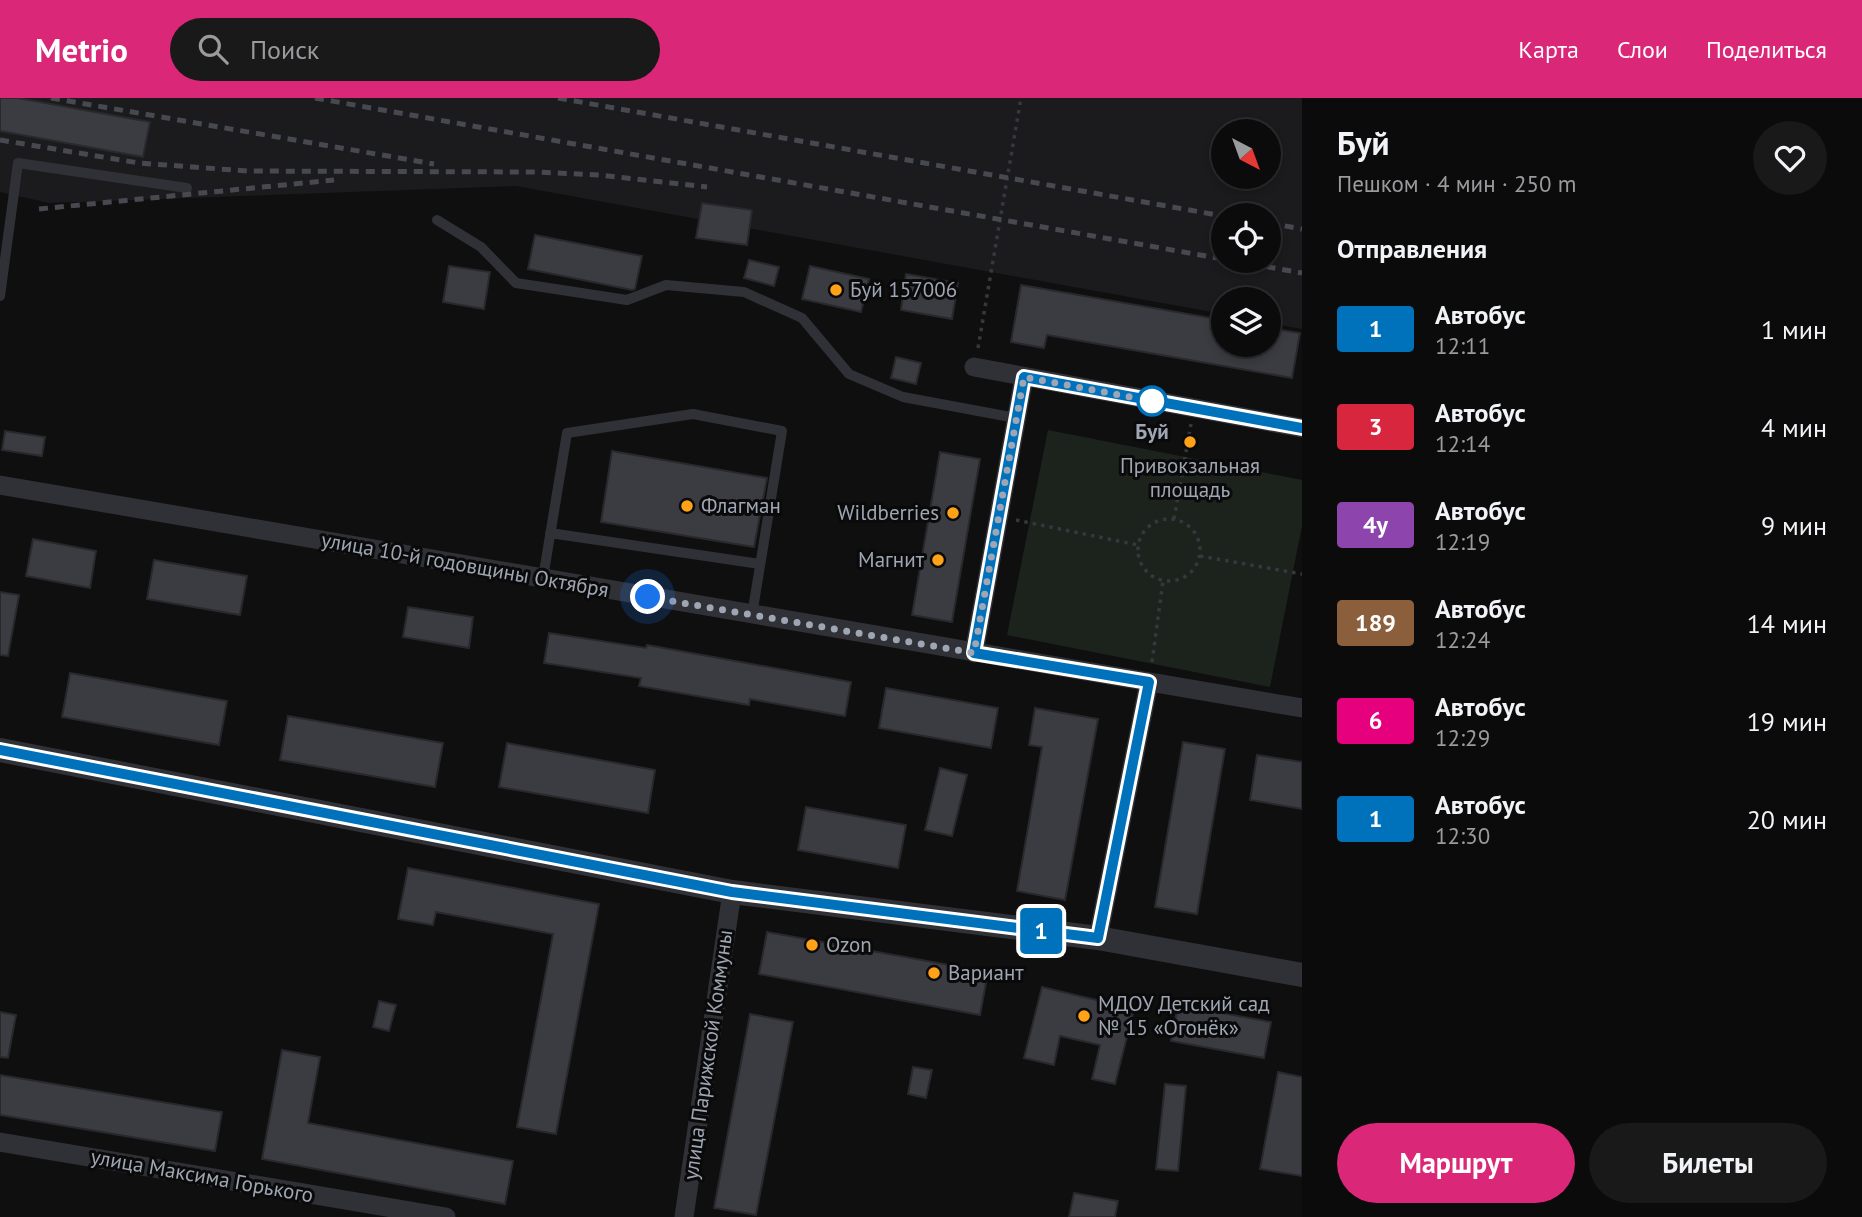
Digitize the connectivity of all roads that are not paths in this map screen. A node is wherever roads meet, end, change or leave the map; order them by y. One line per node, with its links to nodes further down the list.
1 (187, 188): 3 (lane)
2 (437, 220): 6 (lane)
3 (0, 296)
4 (974, 367): 5 (street)
5 (1024, 377): 6 (street); 7 (street)
6 (1016, 418): 13 (street)
7 (1302, 428)
8 (0, 485): 11 (street, улица 10-й годовщины Октября)
9 (550, 533): 10 (lane); 10 (lane); 11 (lane)
10 (760, 564): 12 (lane)
11 (543, 579): 12 (street, улица 10-й годовщины Октября)
12 (752, 615): 13 (street, улица 10-й годовщины Октября)
13 (974, 653): 14 (street, улица 10-й годовщины Октября)
14 (1149, 682): 15 (street, улица 10-й годовщины Октября); 18 (street)
15 (1302, 708)
16 (0, 750): 17 (street)
17 (732, 892): 18 (street); 22 (street, улица Парижской Коммуны)
18 (1098, 938): 19 (street)
19 (1302, 975)
20 (0, 1142): 21 (street, улица Максима Горького)
21 (446, 1217)
22 (684, 1217)

